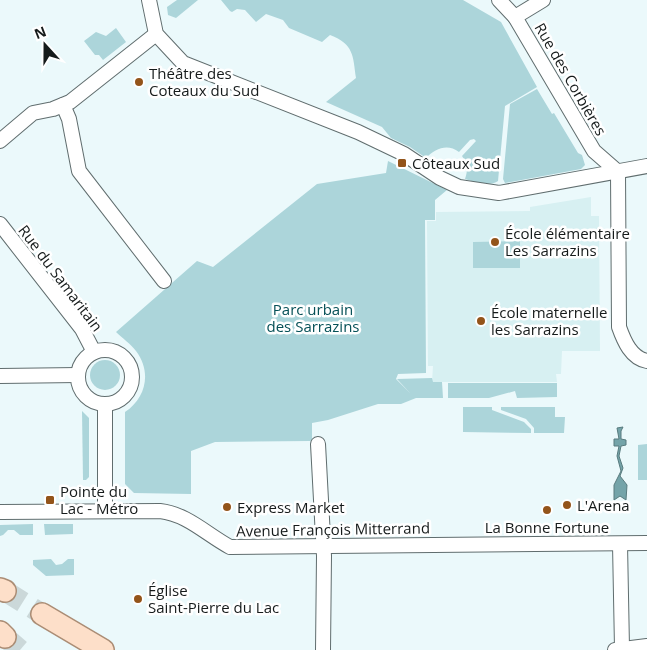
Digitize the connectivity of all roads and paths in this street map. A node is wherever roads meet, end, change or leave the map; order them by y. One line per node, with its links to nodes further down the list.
1 (150, 0): 5 (street)
2 (499, 0): 4 (street, Rue des Corbières)
3 (542, 0): 4 (street)
4 (515, 16): 9 (street, Rue des Corbières)
5 (156, 34): 6 (street); 9 (street)
6 (63, 105): 7 (street); 11 (street)
7 (0, 141)
8 (647, 166): 9 (street)
9 (618, 172): 13 (street)
10 (0, 224): 12 (street, Rue du Samaritain)
11 (164, 281)
12 (94, 352): 14 (street); 16 (street)
13 (647, 361)
14 (78, 375): 15 (street); 16 (street)
15 (0, 376)
16 (105, 405): 18 (street)
17 (318, 444): 22 (street)
18 (105, 511): 19 (street, Avenue François Mitterrand); 22 (street, Avenue François Mitterrand)
19 (0, 512)
20 (620, 544): 21 (street, Avenue François Mitterrand); 22 (street, Avenue François Mitterrand); 26 (street)
21 (647, 544)
22 (324, 546): 29 (street)
23 (42, 614): 24 (main road)
24 (66, 628): 27 (main road); 28 (main road)
25 (647, 646): 26 (street)
26 (618, 649)
27 (89, 650)
28 (103, 650)
29 (323, 650)

